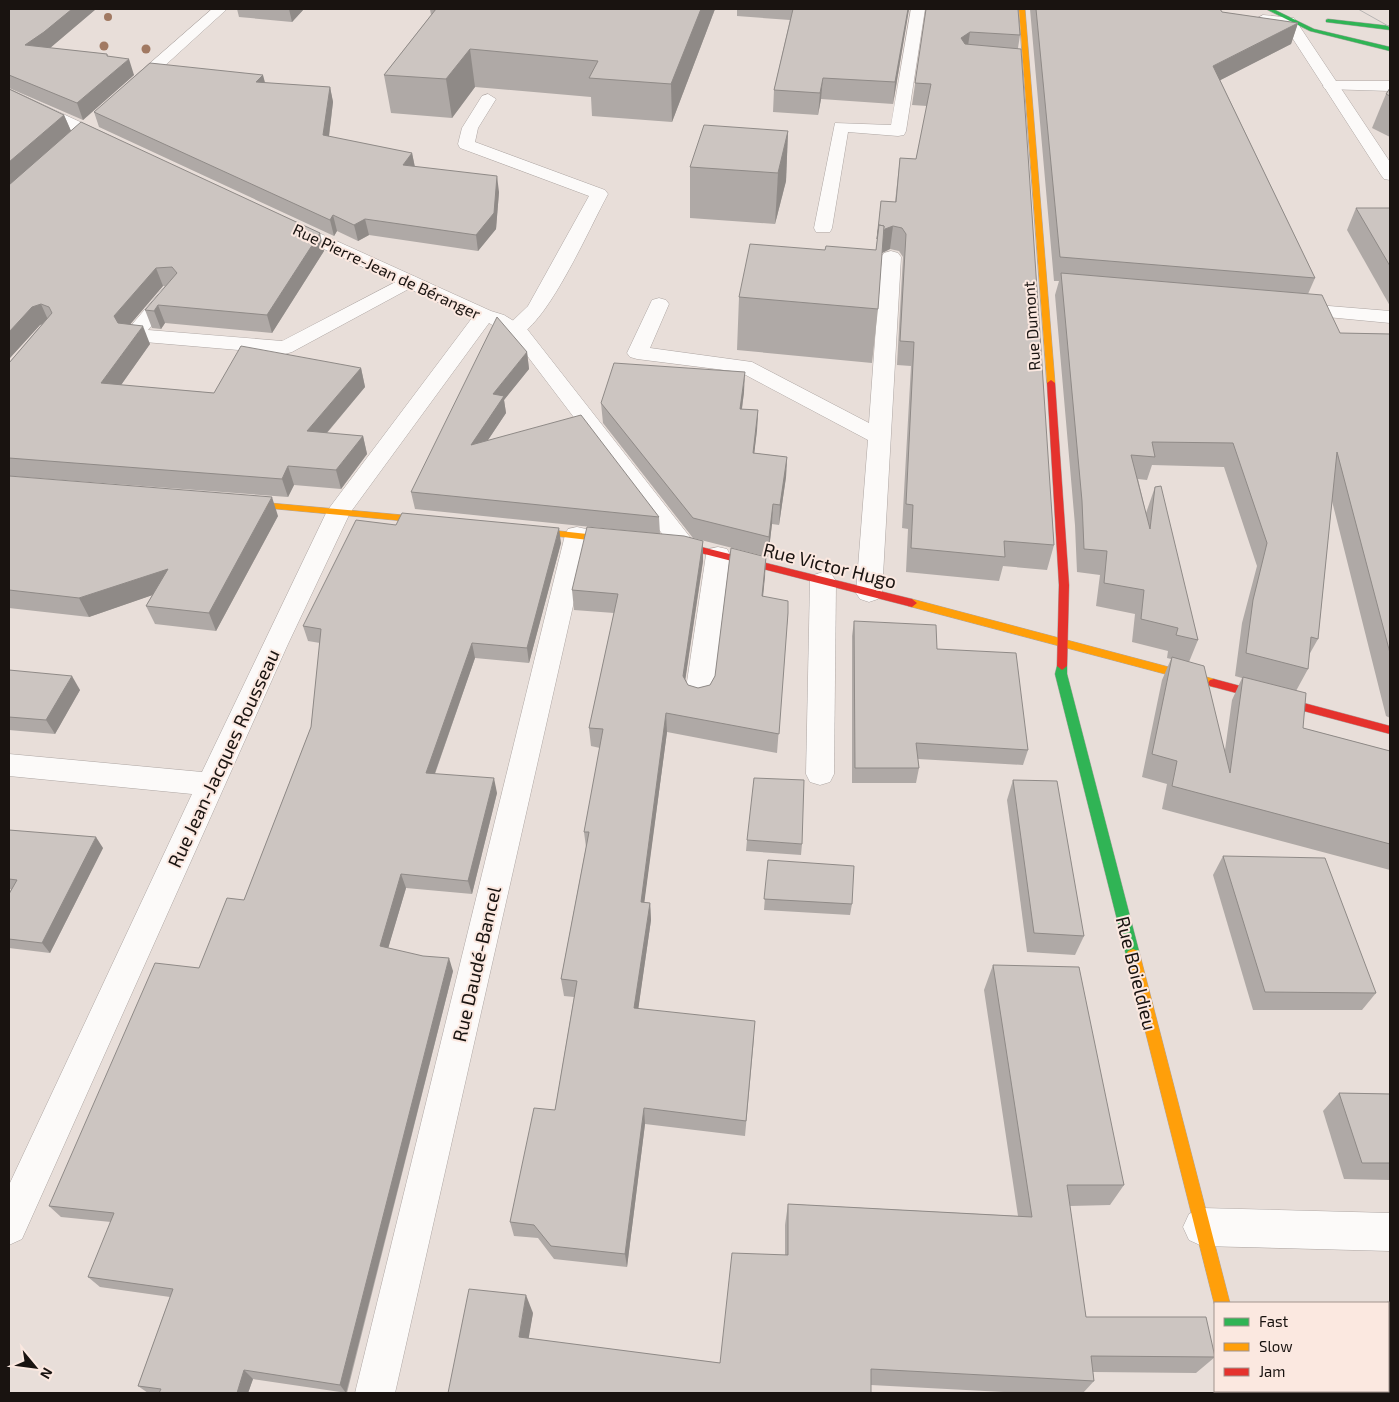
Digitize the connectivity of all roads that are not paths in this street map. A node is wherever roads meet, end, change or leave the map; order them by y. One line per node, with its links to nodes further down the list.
1 (220, 9): 14 (street)
2 (918, 9): 21 (street)
3 (1022, 9): 10 (street, Rue Dumont)
4 (1269, 9): 5 (street)
5 (1292, 15): 6 (street); 7 (street); 8 (street); 11 (street)
6 (1246, 18)
7 (1390, 28)
8 (1390, 50)
9 (1010, 63): 10 (street)
10 (1027, 64): 42 (street, Rue Dumont)
11 (1331, 86): 12 (street); 19 (street)
12 (1390, 86)
13 (9, 94): 16 (street)
14 (118, 99)
15 (488, 99): 29 (street)
16 (90, 124): 17 (street); 18 (street)
17 (68, 144)
18 (130, 152)
19 (1390, 174)
20 (274, 219): 23 (street, Rue Pierre-Jean de Béranger)
21 (823, 228)
22 (884, 266): 30 (street)
23 (409, 281): 24 (street); 27 (street, Rue Pierre-Jean de Béranger)
24 (170, 291)
25 (659, 304): 30 (street)
26 (1273, 307): 28 (street)
27 (484, 316): 29 (street, Rue Pierre-Jean de Béranger); 32 (street, Rue Jean-Jacques Rousseau)
28 (1390, 317)
29 (513, 330): 38 (street, Rue Pierre-Jean de Béranger)
30 (879, 437): 41 (street)
31 (222, 502): 32 (street)
32 (338, 511): 33 (street); 47 (street, Rue Jean-Jacques Rousseau)
33 (448, 522)
34 (517, 529): 35 (street)
35 (576, 535): 36 (street); 52 (street, Rue Daudé-Bancel)
36 (633, 542)
37 (659, 544): 38 (street, Rue Victor Hugo)
38 (685, 546): 39 (street, Rue Victor Hugo)
39 (718, 555): 40 (street, Rue Victor Hugo); 43 (street)
40 (823, 581): 41 (street, Rue Victor Hugo); 46 (street)
41 (870, 593): 42 (street, Rue Victor Hugo)
42 (1064, 642): 44 (street, Rue Victor Hugo); 49 (street, Rue Boieldieu)
43 (699, 695)
44 (1390, 730)
45 (9, 765): 47 (street)
46 (820, 774)
47 (211, 784): 48 (street, Rue Jean-Jacques Rousseau)
48 (9, 1226)
49 (1202, 1227): 50 (street); 51 (street, Rue Boieldieu)
50 (1390, 1232)
51 (1222, 1302)
52 (375, 1393)

